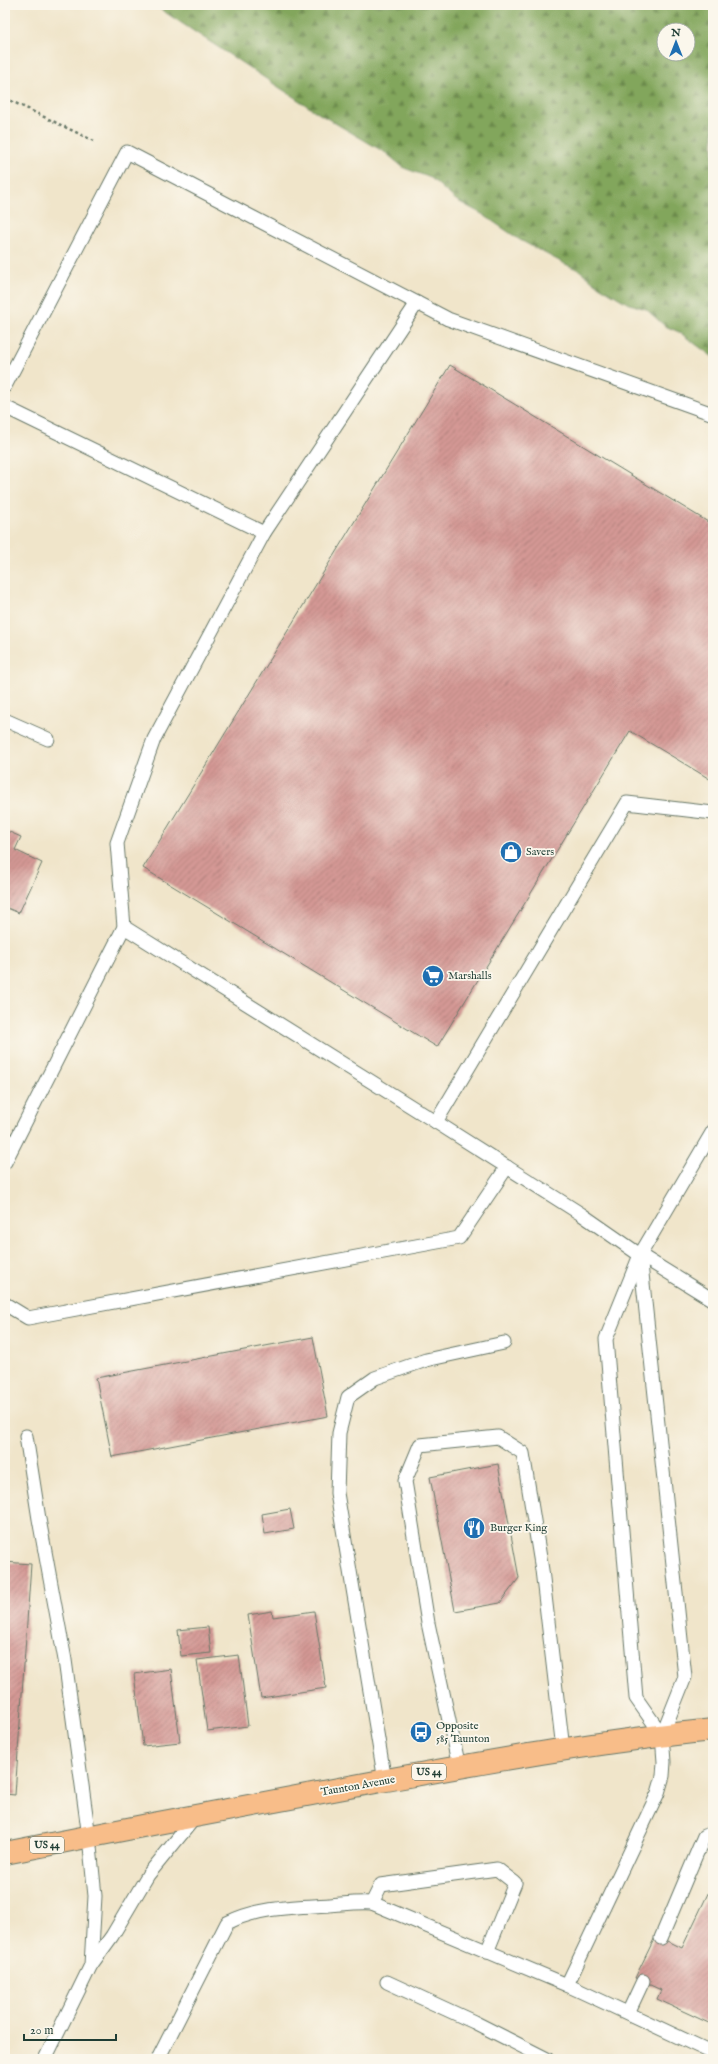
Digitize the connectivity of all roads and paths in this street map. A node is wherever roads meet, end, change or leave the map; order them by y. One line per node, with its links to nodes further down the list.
1 (5, 98): 2 (path)
2 (94, 141)
3 (417, 303): 4 (lane); 6 (lane); 7 (lane)
4 (5, 386)
5 (5, 407): 7 (lane)
6 (713, 414)
7 (264, 533): 11 (lane)
8 (5, 720): 9 (lane)
9 (48, 739)
10 (713, 813): 12 (lane)
11 (124, 928): 12 (lane); 14 (lane)
12 (436, 1122): 15 (lane)
13 (713, 1131): 16 (lane)
14 (5, 1162)
15 (507, 1167): 16 (lane); 18 (lane)
16 (640, 1255): 17 (lane); 22 (lane); 22 (lane)
17 (713, 1300)
18 (5, 1304)
19 (504, 1343): 25 (lane)
20 (26, 1436): 28 (lane)
21 (713, 1730): 22 (highway, Taunton Avenue / US 44)
22 (662, 1736): 23 (highway, Taunton Avenue / US 44); 36 (lane)
23 (563, 1749): 24 (highway, Taunton Avenue / US 44); 24 (lane)
24 (459, 1766): 25 (highway, Taunton Avenue / US 44)
25 (385, 1781): 26 (highway, Taunton Avenue / US 44)
26 (197, 1815): 28 (highway, Taunton Avenue / US 44); 33 (lane)
27 (713, 1833): 31 (lane)
28 (89, 1837): 29 (highway, Taunton Avenue / US 44); 33 (lane)
29 (5, 1854)
30 (372, 1903): 32 (lane); 32 (lane); 40 (lane)
31 (661, 1938)
32 (487, 1952): 36 (lane)
33 (91, 1965): 39 (lane)
34 (643, 1981): 37 (lane)
35 (386, 1982): 41 (lane)
36 (567, 1985): 37 (lane)
37 (628, 2013): 38 (lane)
38 (713, 2054)
39 (45, 2059)
40 (158, 2059)
41 (547, 2059)

